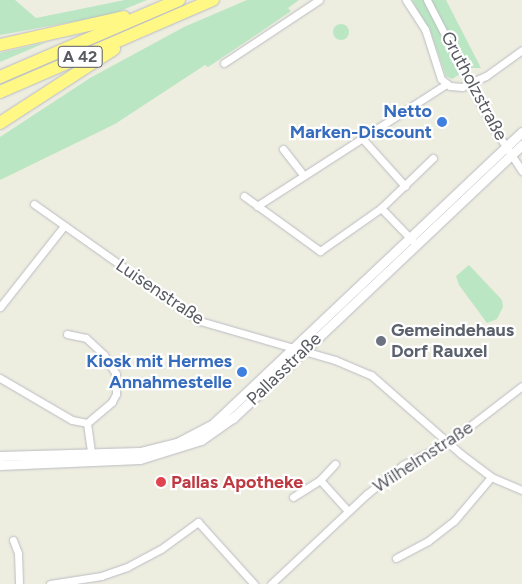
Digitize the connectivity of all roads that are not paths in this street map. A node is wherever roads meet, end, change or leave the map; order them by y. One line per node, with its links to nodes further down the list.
1 (179, 0): 6 (highway, A 42)
2 (213, 0): 7 (highway, A 42)
3 (319, 0): 10 (street)
4 (406, 0): 13 (street)
5 (427, 0): 12 (street, Grutholzstraße)
6 (158, 9): 8 (highway); 11 (highway, A 42)
7 (159, 22): 14 (highway, A 42); 15 (highway)
8 (0, 45)
9 (522, 50): 12 (street)
10 (224, 63)
11 (0, 77)
12 (471, 83): 13 (street); 19 (street, Grutholzstraße)
13 (446, 84): 17 (street)
14 (0, 92)
15 (0, 123)
16 (522, 132): 19 (main road, Pallasstraße)
17 (361, 137): 24 (street); 25 (street)
18 (522, 145): 21 (main road, Pallasstraße)
19 (506, 146): 21 (street, Grutholzstraße); 31 (main road, Pallasstraße)
20 (283, 149): 24 (street)
21 (512, 154): 23 (street, Grutholzstraße); 31 (main road, Pallasstraße)
22 (433, 158): 25 (street)
23 (522, 171)
24 (304, 175): 28 (street)
25 (404, 186): 29 (street)
26 (244, 196): 28 (street)
27 (34, 204): 30 (street, Luisenstraße)
28 (257, 206): 29 (street)
29 (381, 208): 31 (street)
30 (64, 226): 32 (street); 34 (street, Luisenstraße)
31 (413, 241): 34 (main road, Pallasstraße)
32 (0, 307)
33 (67, 334): 37 (street)
34 (298, 350): 38 (street, Luisenstraße); 40 (main road, Pallasstraße)
35 (0, 378): 37 (street)
36 (522, 386): 38 (street, Wilhelmstraße)
37 (87, 423): 40 (street)
38 (448, 443): 43 (street, Luisenstraße); 47 (street, Wilhelmstraße)
39 (0, 456): 40 (main road, Pallasstraße)
40 (92, 458): 42 (main road, Pallasstraße)
41 (335, 464): 44 (street)
42 (0, 465)
43 (491, 476): 45 (street, Luisenstraße); 49 (street)
44 (320, 480): 46 (street); 47 (street)
45 (522, 490)
46 (293, 497)
47 (348, 511): 53 (street, Wilhelmstraße)
48 (13, 540): 50 (street)
49 (396, 558)
50 (20, 584)
51 (50, 584): 52 (street)
52 (254, 584)
53 (271, 584)

